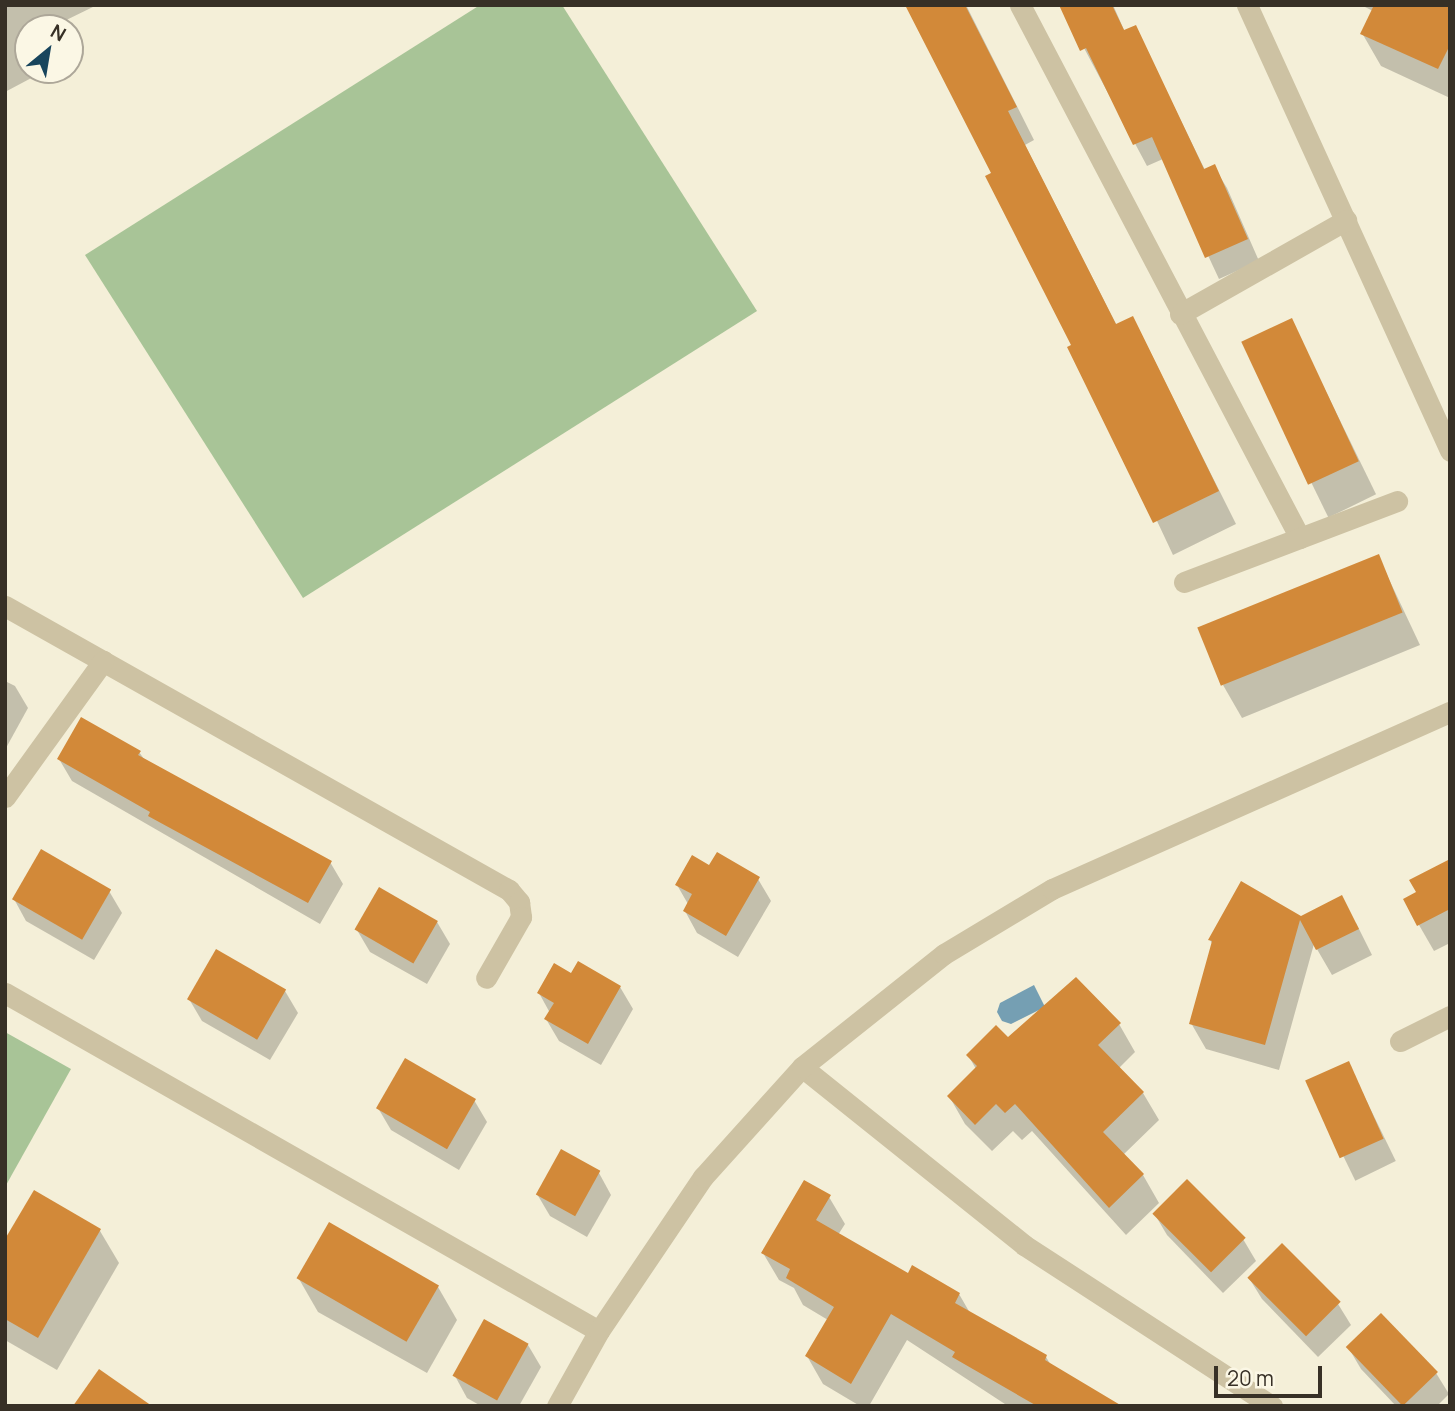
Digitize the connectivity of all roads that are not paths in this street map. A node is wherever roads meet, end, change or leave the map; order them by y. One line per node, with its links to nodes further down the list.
1 (1020, 5): 4 (street)
2 (1247, 5): 3 (street)
3 (1346, 220): 4 (street); 5 (street)
4 (1180, 314): 7 (street)
5 (1450, 451)
6 (1396, 501): 7 (street)
7 (1300, 538): 8 (street)
8 (1184, 582)
9 (5, 606): 10 (street)
10 (103, 661): 12 (street); 13 (street)
11 (1450, 712): 17 (street)
12 (5, 797)
13 (486, 978)
14 (5, 993): 18 (street)
15 (1450, 1016): 16 (street)
16 (1400, 1041)
17 (802, 1067): 18 (street); 20 (street)
18 (599, 1331): 19 (street)
19 (557, 1406)
20 (1272, 1406)

